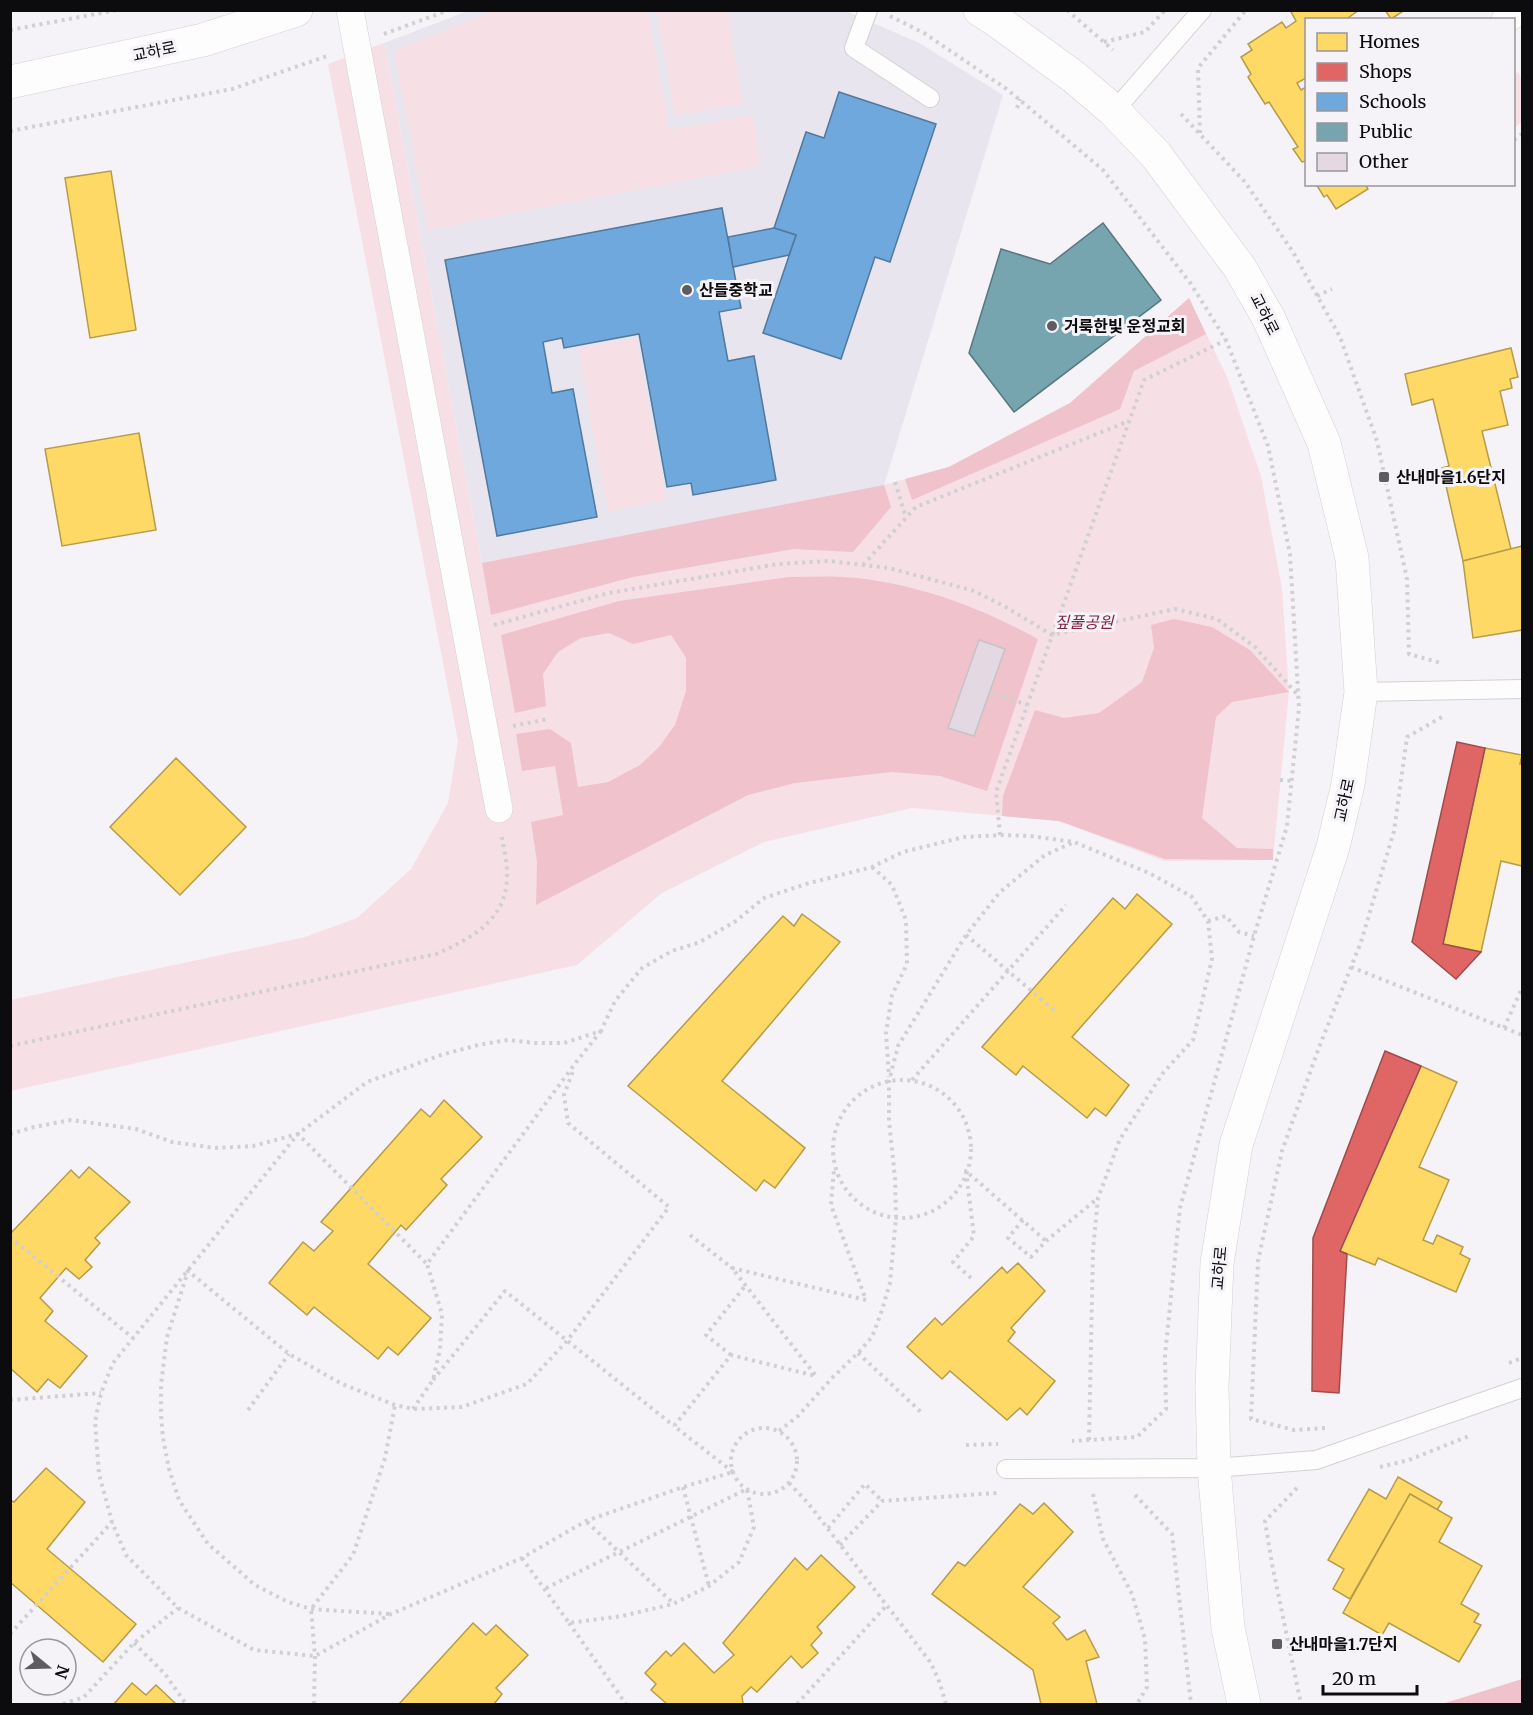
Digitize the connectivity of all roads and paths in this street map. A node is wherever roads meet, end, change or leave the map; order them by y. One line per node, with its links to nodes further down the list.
1 (117, 10): 12 (path)
2 (296, 10): 19 (street, 교하로)
3 (350, 10): 17 (street)
4 (449, 10): 17 (path)
5 (868, 10): 20 (lane)
6 (980, 10): 23 (street, 교하로)
7 (1067, 10): 16 (path)
8 (1164, 10): 16 (path)
9 (1203, 10): 23 (lane)
10 (1246, 10): 26 (path)
11 (1522, 10): 14 (street)
12 (98, 12): 15 (path)
13 (887, 15): 21 (path)
14 (1508, 18)
15 (10, 30)
16 (1104, 42): 18 (path)
17 (356, 44): 25 (path); 34 (street)
18 (1113, 50)
19 (10, 82)
20 (930, 98)
21 (1020, 99): 22 (path); 29 (path)
22 (1017, 108)
23 (1114, 111): 39 (street, 교하로)
24 (1181, 114): 26 (path)
25 (10, 131)
26 (1200, 134): 28 (path)
27 (1332, 289): 28 (path)
28 (1317, 296): 36 (path)
29 (1226, 340): 30 (path); 40 (path)
30 (1129, 421): 32 (path); 35 (path)
31 (895, 482): 32 (path)
32 (906, 519): 33 (path)
33 (863, 565): 34 (path); 35 (path)
34 (465, 632): 45 (street)
35 (1052, 635): 40 (path); 41 (path)
36 (1409, 654)
37 (1522, 689): 39 (lane)
38 (990, 692): 41 (path)
39 (1361, 692): 95 (street, 교하로)
40 (1298, 695): 44 (path)
41 (1027, 705): 46 (path)
42 (1444, 716): 53 (path)
43 (1280, 780): 44 (path)
44 (1292, 781): 52 (path)
45 (499, 810): 60 (path)
46 (1000, 835): 47 (path); 48 (path)
47 (1074, 842): 50 (path); 51 (path)
48 (872, 867): 58 (path); 63 (path)
49 (1066, 905): 54 (path)
50 (1208, 921): 52 (path); 68 (path)
51 (966, 935): 54 (path); 63 (path)
52 (1254, 936): 68 (path)
53 (1351, 967): 57 (path); 93 (path)
54 (1008, 971): 56 (path); 62 (path)
55 (1522, 988): 57 (path)
56 (1055, 1011)
57 (1504, 1028): 59 (path)
58 (602, 1031): 61 (path); 65 (path)
59 (1522, 1035)
60 (10, 1046)
61 (577, 1061): 74 (path); 80 (path)
62 (912, 1080): 63 (path); 67 (path)
63 (889, 1081): 66 (path); 69 (path)
64 (10, 1134): 65 (path)
65 (298, 1134): 74 (path); 76 (path)
66 (834, 1169): 69 (path); 75 (path)
67 (966, 1171): 69 (path); 70 (path); 77 (path)
68 (1098, 1198): 73 (path)
69 (896, 1217): 81 (path)
70 (1023, 1220): 73 (path); 73 (path)
71 (690, 1235): 75 (path)
72 (10, 1237): 79 (path)
73 (1046, 1241)
74 (427, 1264): 84 (path)
75 (732, 1268): 78 (path)
76 (188, 1271): 79 (path); 82 (path); 118 (path)
77 (971, 1278)
78 (745, 1286): 83 (path); 83 (path)
79 (133, 1338): 86 (path)
80 (567, 1341): 84 (path); 89 (path); 92 (path)
81 (858, 1353): 91 (path); 94 (path)
82 (289, 1354): 88 (path); 90 (path)
83 (731, 1355): 92 (path)
84 (434, 1380): 89 (path)
85 (1522, 1388): 95 (lane)
86 (100, 1393): 87 (path); 108 (path)
87 (10, 1400)
88 (395, 1405): 89 (path); 118 (path)
89 (413, 1409)
90 (248, 1410)
91 (922, 1413)
92 (675, 1426): 97 (path)
93 (1325, 1428)
94 (778, 1431): 97 (path); 98 (path)
95 (1214, 1468): 96 (lane); 132 (street, 교하로)
96 (1006, 1469)
97 (733, 1472): 99 (path); 101 (path)
98 (789, 1483): 101 (path); 109 (path)
99 (683, 1487): 105 (path); 106 (path)
100 (1092, 1487): 130 (path)
101 (747, 1489): 105 (path); 113 (path)
102 (998, 1493): 104 (path)
103 (1135, 1494): 131 (path)
104 (882, 1500): 109 (path); 110 (path)
105 (691, 1517): 111 (path); 113 (path)
106 (586, 1521): 111 (path); 112 (path)
107 (1265, 1521): 133 (path)
108 (112, 1522): 117 (path); 121 (path)
109 (828, 1528): 110 (path)
110 (840, 1545): 116 (path)
111 (619, 1552): 114 (path); 115 (path)
112 (522, 1557): 114 (path); 119 (path)
113 (709, 1586): 115 (path)
114 (544, 1589): 120 (path)
115 (673, 1604): 120 (path)
116 (886, 1606): 128 (path); 129 (path)
117 (178, 1608): 122 (path); 123 (path)
118 (311, 1609): 119 (path); 123 (path)
119 (391, 1614): 123 (path)
120 (569, 1623): 127 (path)
121 (10, 1634)
122 (134, 1643): 124 (path); 125 (path)
123 (315, 1656): 126 (path)
124 (63, 1704)
125 (186, 1704)
126 (314, 1704)
127 (626, 1704)
128 (797, 1704)
129 (946, 1704)
130 (1137, 1704)
131 (1191, 1704)
132 (1244, 1704)
133 (1301, 1704)

